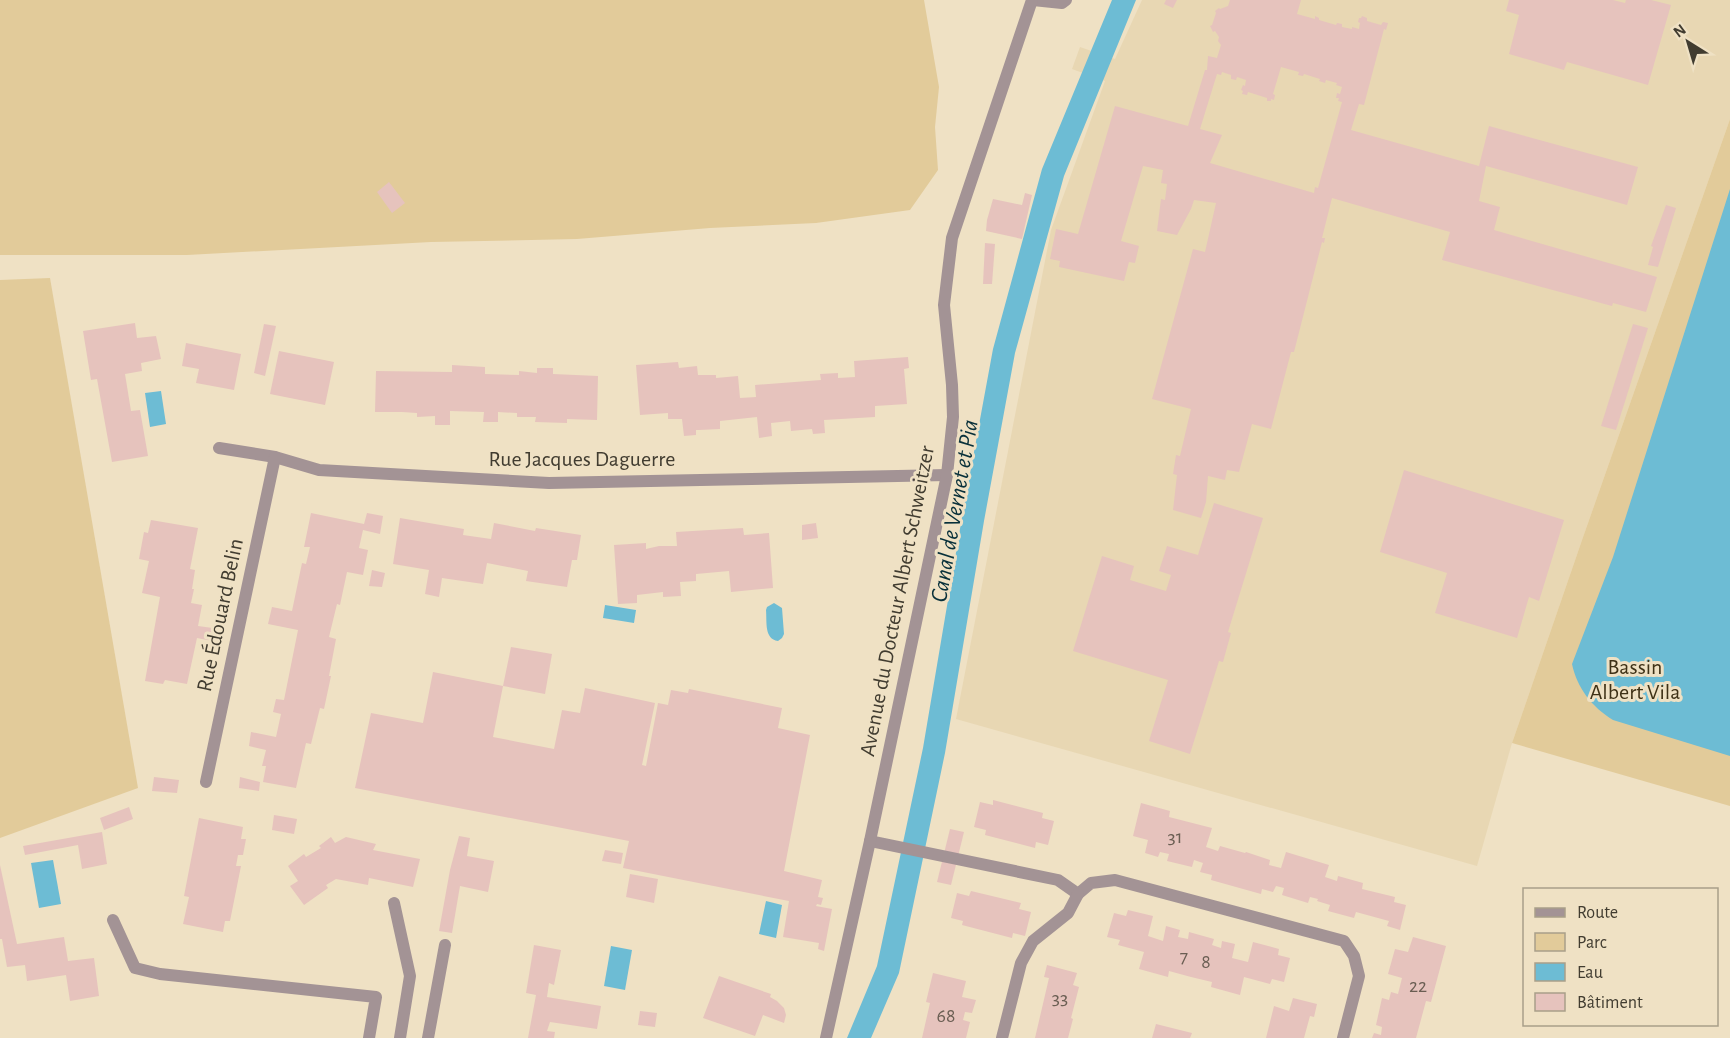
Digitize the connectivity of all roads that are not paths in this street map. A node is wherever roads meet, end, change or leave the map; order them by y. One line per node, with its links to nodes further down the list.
1 (1032, 0): 2 (street); 5 (street, Avenue du Docteur Albert Schweitzer)
2 (1066, 0)
3 (219, 448): 4 (street, Rue Jacques Daguerre)
4 (275, 457): 5 (street, Rue Jacques Daguerre); 6 (street, Rue Édouard Belin)
5 (947, 475): 7 (street, Avenue du Docteur Albert Schweitzer)
6 (206, 782)
7 (870, 841): 8 (street); 15 (street, Avenue du Docteur Albert Schweitzer)
8 (1078, 894): 16 (street); 17 (street)
9 (394, 903): 13 (street)
10 (112, 921): 12 (street)
11 (445, 945): 14 (street)
12 (369, 1038)
13 (400, 1038)
14 (428, 1038)
15 (826, 1038)
16 (1002, 1038)
17 (1342, 1038)

